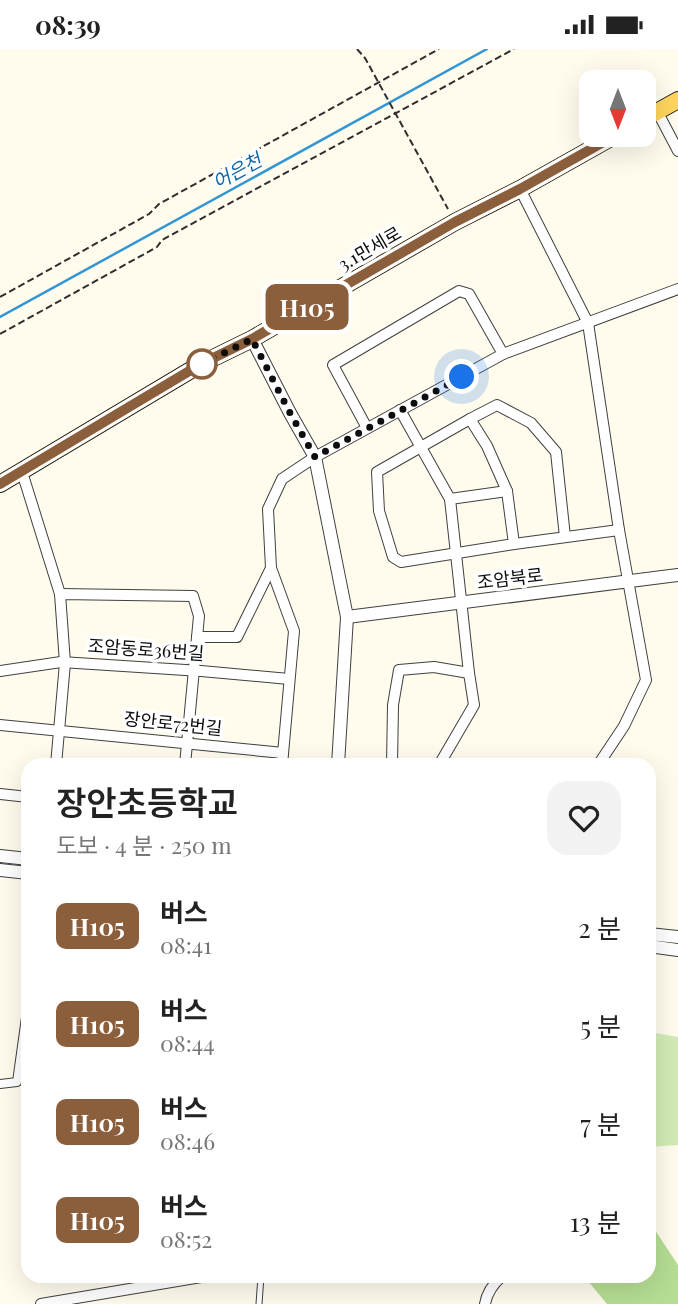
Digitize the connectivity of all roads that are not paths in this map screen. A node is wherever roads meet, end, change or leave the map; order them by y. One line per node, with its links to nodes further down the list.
1 (678, 100): 2 (main road)
2 (656, 112)
3 (656, 122): 5 (street)
4 (595, 147): 6 (main road, 3.1만세로)
5 (678, 151)
6 (520, 189): 8 (street); 9 (main road, 3.1만세로)
7 (678, 289): 8 (street)
8 (588, 323): 10 (street); 20 (street)
9 (252, 339): 15 (street); 16 (main road, 3.1만세로)
10 (503, 354): 11 (street); 13 (street)
11 (400, 410): 13 (street); 14 (street)
12 (470, 419): 14 (street); 18 (street); 21 (street)
13 (367, 428): 15 (street)
14 (420, 448): 19 (street); 23 (street)
15 (315, 457): 24 (street); 29 (street)
16 (22, 472): 17 (main road, 3.1만세로); 27 (street)
17 (0, 484)
18 (507, 491): 19 (street); 22 (street)
19 (450, 499): 23 (street)
20 (620, 530): 21 (street); 26 (street)
21 (565, 537): 22 (street)
22 (514, 544): 23 (street)
23 (456, 552): 28 (street)
24 (271, 568): 30 (street); 35 (street)
25 (678, 575): 26 (street, 조암북로)
26 (629, 581): 28 (street, 조암북로); 46 (street)
27 (60, 594): 30 (street); 31 (street)
28 (462, 602): 29 (street, 조암북로); 34 (street)
29 (347, 617): 43 (street)
30 (197, 637): 33 (street)
31 (65, 663): 32 (street, 조암동로36번길); 33 (street, 조암동로36번길); 37 (street)
32 (0, 671)
33 (194, 671): 35 (street, 조암동로36번길); 38 (street)
34 (469, 673): 44 (street); 45 (street)
35 (289, 679): 42 (street)
36 (0, 725): 37 (street, 장안로72번길)
37 (60, 731): 38 (street, 장안로72번길); 39 (street)
38 (187, 744): 40 (street); 41 (street, 장안로72번길)
39 (57, 758)
40 (186, 758)
41 (276, 758)
42 (282, 758)
43 (338, 758)
44 (392, 758)
45 (443, 758)
46 (603, 758)
47 (0, 794): 48 (street)
48 (21, 796)
49 (0, 856): 50 (street)
50 (21, 858)
51 (0, 870): 52 (street)
52 (21, 872)
53 (656, 935): 54 (street)
54 (678, 937)
55 (656, 947): 56 (street)
56 (678, 950)
57 (21, 1053): 58 (street)
58 (0, 1084)
59 (166, 1283): 62 (street)
60 (260, 1283): 63 (lane)
61 (494, 1283): 64 (street)
62 (41, 1304)
63 (259, 1304)
64 (485, 1304)

